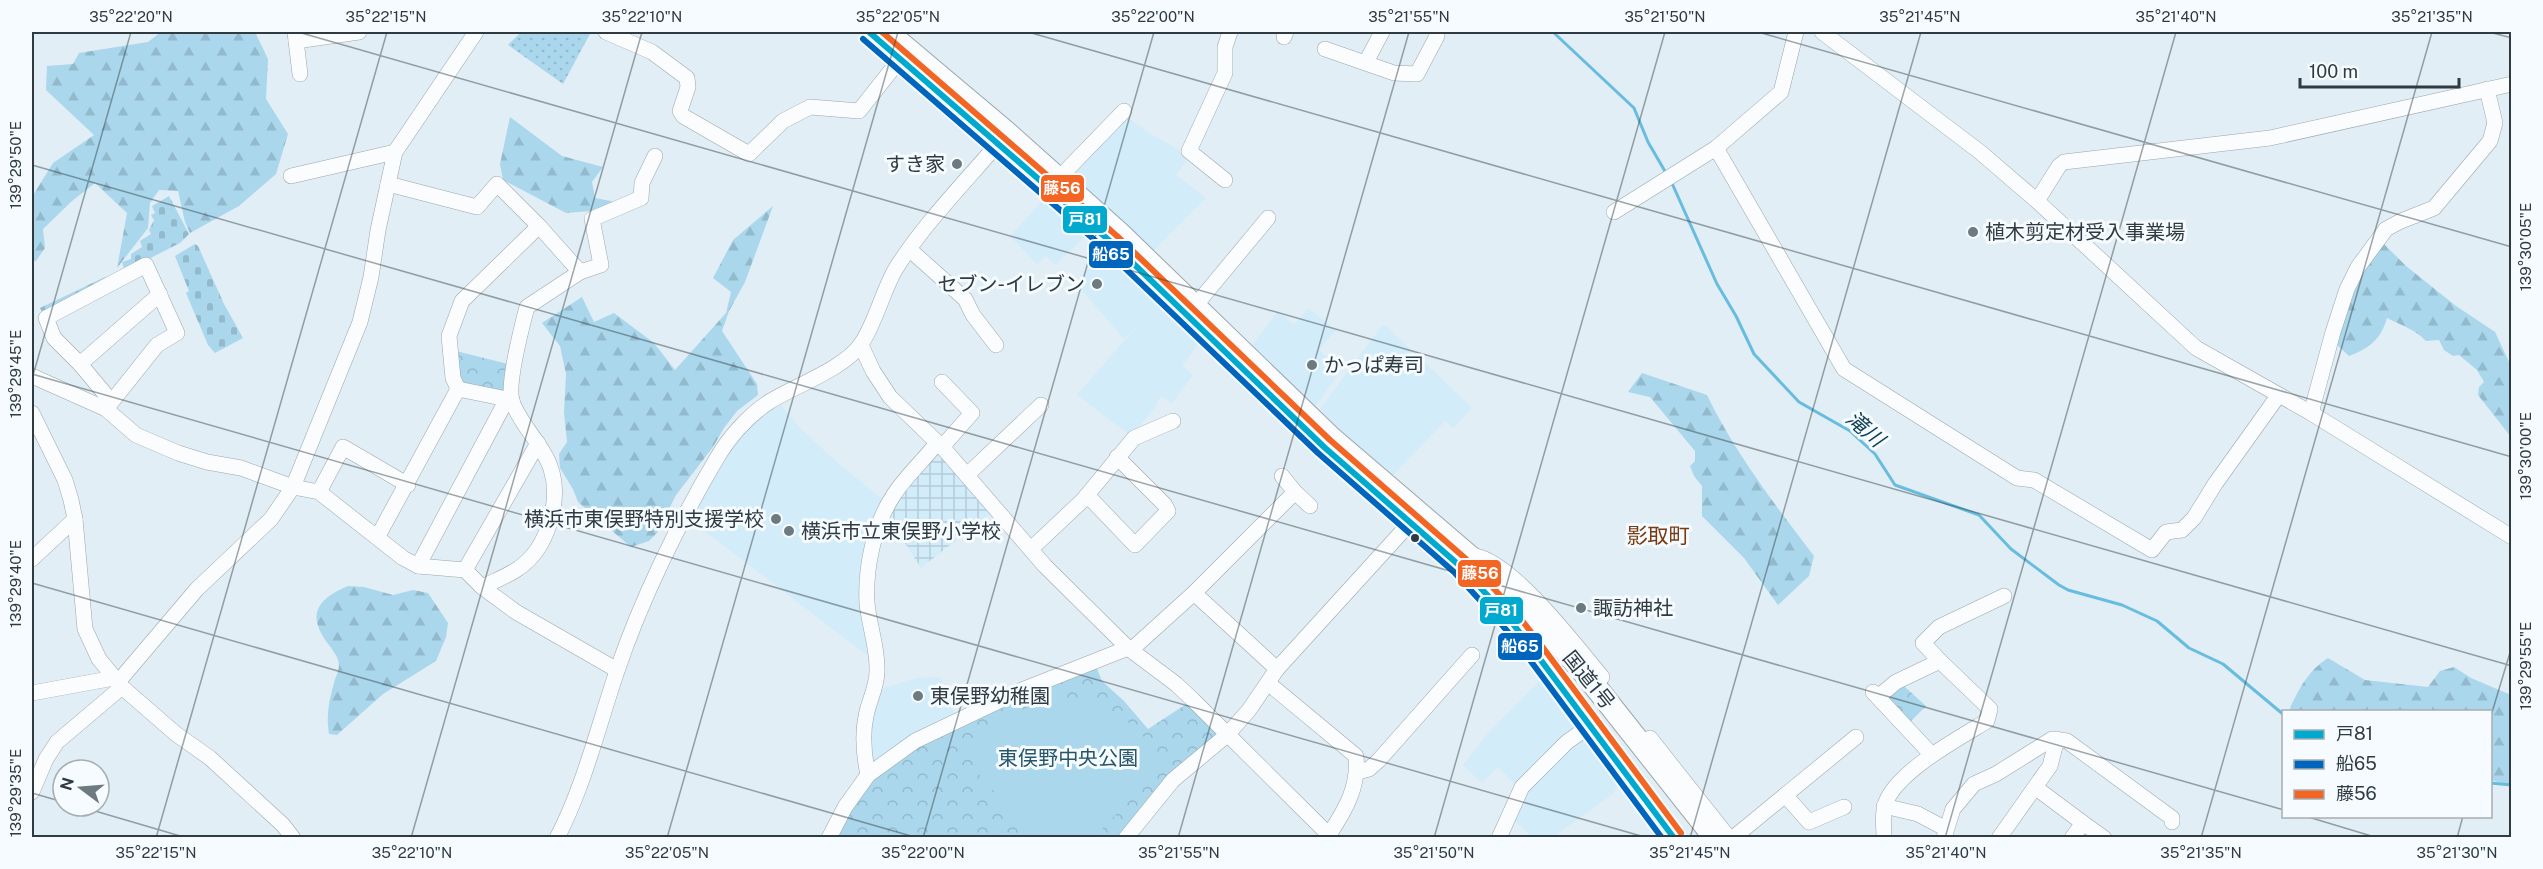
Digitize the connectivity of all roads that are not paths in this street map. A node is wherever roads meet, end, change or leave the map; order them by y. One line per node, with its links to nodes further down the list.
1 (359, 32): 11 (street)
2 (476, 32): 21 (street)
3 (606, 32): 13 (street)
4 (869, 32): 13 (highway, 国道1号)
5 (887, 32): 19 (highway, 国道1号)
6 (1230, 32): 25 (street)
7 (1382, 32): 14 (street)
8 (1437, 32): 14 (street)
9 (1796, 32): 20 (street)
10 (1822, 32): 27 (street)
11 (295, 36): 15 (street)
12 (1325, 50): 14 (street)
13 (901, 58): 19 (highway, 国道1号)
14 (1366, 62)
15 (300, 74)
16 (2511, 84): 17 (street)
17 (2487, 89): 27 (street); 46 (street)
18 (1124, 111): 24 (street)
19 (1003, 138): 24 (highway, 国道1号); 31 (street); 60 (highway, 国道1号)
20 (1716, 148): 28 (street); 41 (street)
21 (394, 152): 23 (street); 26 (street)
22 (655, 156): 32 (street)
23 (291, 176)
24 (1059, 179): 34 (highway, 国道1号)
25 (1225, 180)
26 (388, 184): 30 (street); 54 (street)
27 (2037, 201): 41 (street)
28 (1614, 212)
29 (1268, 218): 34 (street)
30 (539, 226): 32 (street); 40 (street)
31 (909, 249): 35 (street); 36 (street)
32 (580, 272): 42 (street)
33 (160, 294): 37 (street); 37 (street); 43 (street)
34 (1194, 306): 64 (highway, 国道1号)
35 (861, 345): 49 (street); 75 (street)
36 (996, 345)
37 (80, 364): 43 (street)
38 (32, 376): 43 (street)
39 (942, 382): 49 (street)
40 (458, 389): 42 (street); 53 (street)
41 (2278, 396): 46 (street)
42 (510, 400): 48 (street); 66 (street)
43 (109, 405): 54 (street)
44 (1041, 405): 51 (street)
45 (32, 413): 59 (street)
46 (2311, 413): 62 (street)
47 (1173, 421): 50 (street)
48 (538, 443): 67 (street); 68 (street)
49 (940, 445): 51 (street); 85 (street)
50 (1117, 457): 57 (street); 57 (street)
51 (967, 476): 63 (street)
52 (1282, 476): 56 (street)
53 (408, 484): 55 (street); 61 (street)
54 (293, 487): 55 (street); 76 (street)
55 (319, 492): 61 (street)
56 (1295, 492): 58 (street); 69 (street)
57 (1087, 495): 63 (street)
58 (1310, 506)
59 (75, 519): 65 (street); 76 (street)
60 (1410, 523): 74 (street); 79 (highway, 国道1号)
61 (378, 536): 66 (street)
62 (2511, 537)
63 (1031, 549): 71 (street)
64 (1467, 554): 102 (highway); 103 (highway, 国道1号); 104 (street)
65 (32, 559)
66 (418, 566): 67 (street)
67 (465, 570): 68 (street)
68 (482, 587): 75 (street)
69 (1194, 593): 71 (street); 74 (street)
70 (2004, 596): 73 (street)
71 (1130, 649): 80 (street); 85 (street)
72 (1472, 656): 84 (street)
73 (1940, 661): 83 (street); 83 (street)
74 (1277, 669): 77 (street)
75 (617, 670): 97 (street)
76 (118, 682): 78 (street); 87 (street); 96 (street)
77 (1269, 683): 80 (street); 84 (street)
78 (32, 693)
79 (1591, 725): 100 (street); 101 (highway, 国道1号)
80 (1227, 735): 95 (street); 99 (street)
81 (1856, 736): 88 (street)
82 (2057, 739): 86 (street); 92 (street); 94 (street)
83 (1932, 755): 89 (street)
84 (1358, 772): 95 (street)
85 (868, 775): 98 (street)
86 (2036, 789): 93 (street); 107 (street)
87 (32, 792)
88 (1785, 795): 91 (street); 104 (street)
89 (1884, 806): 94 (street); 106 (street)
90 (1844, 807): 91 (street)
91 (1809, 822): 105 (street)
92 (2172, 822)
93 (2083, 823): 108 (street); 109 (street)
94 (1945, 833)
95 (1331, 835)
96 (293, 837)
97 (557, 837)
98 (830, 837)
99 (1126, 837)
100 (1499, 837)
101 (1674, 837)
102 (1690, 837)
103 (1715, 837)
104 (1731, 837)
105 (1809, 837)
106 (1884, 837)
107 (1999, 837)
108 (2072, 837)
109 (2104, 837)

